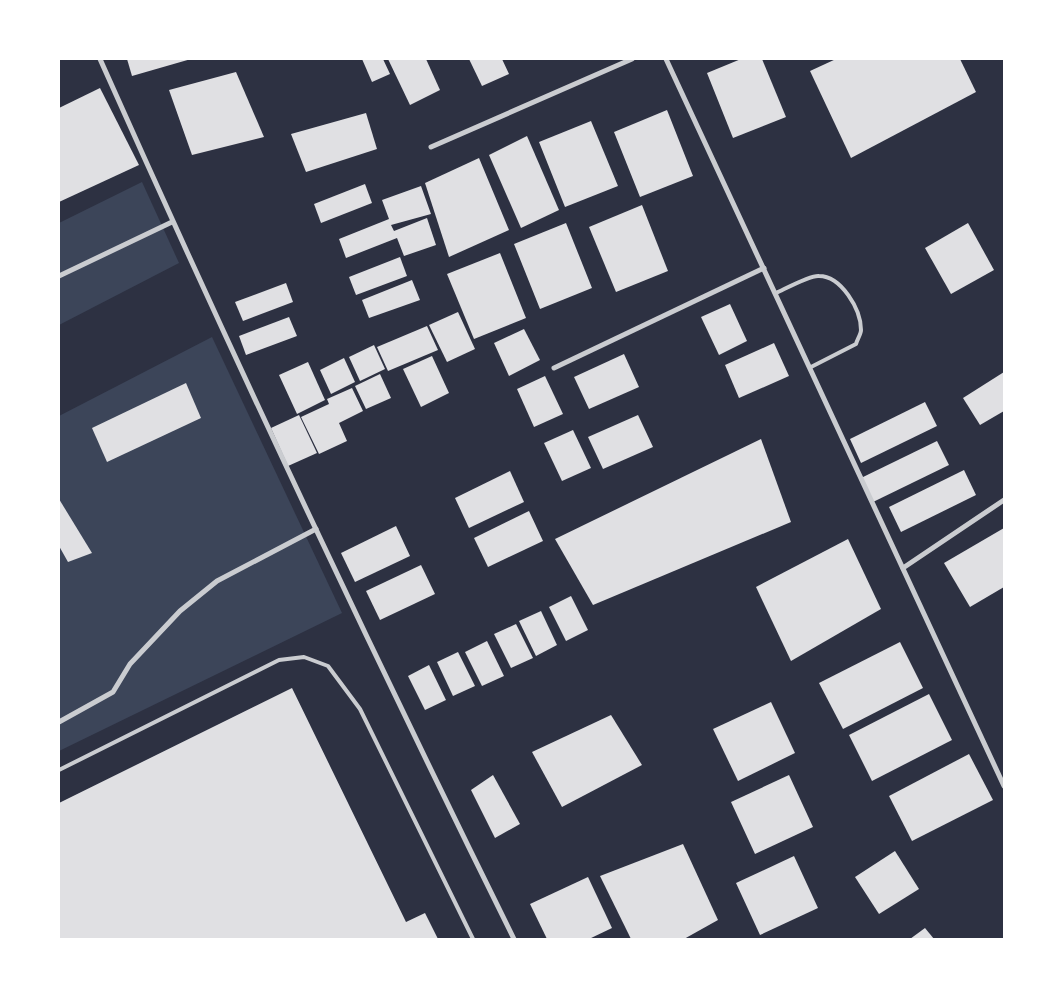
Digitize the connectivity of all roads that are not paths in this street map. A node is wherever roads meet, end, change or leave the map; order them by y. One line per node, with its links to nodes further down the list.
1 (100, 59): 5 (street)
2 (632, 59): 4 (street)
3 (666, 59): 6 (street)
4 (431, 148)
5 (172, 222): 7 (street); 12 (street)
6 (764, 268): 8 (street); 10 (street)
7 (59, 276)
8 (776, 293): 9 (street); 9 (lane)
9 (810, 367): 13 (street)
10 (554, 368)
11 (1004, 500): 13 (street)
12 (316, 529): 14 (street); 18 (street)
13 (903, 568): 16 (street)
14 (59, 722)
15 (59, 770): 17 (lane)
16 (1004, 786)
17 (474, 939)
18 (514, 939)

